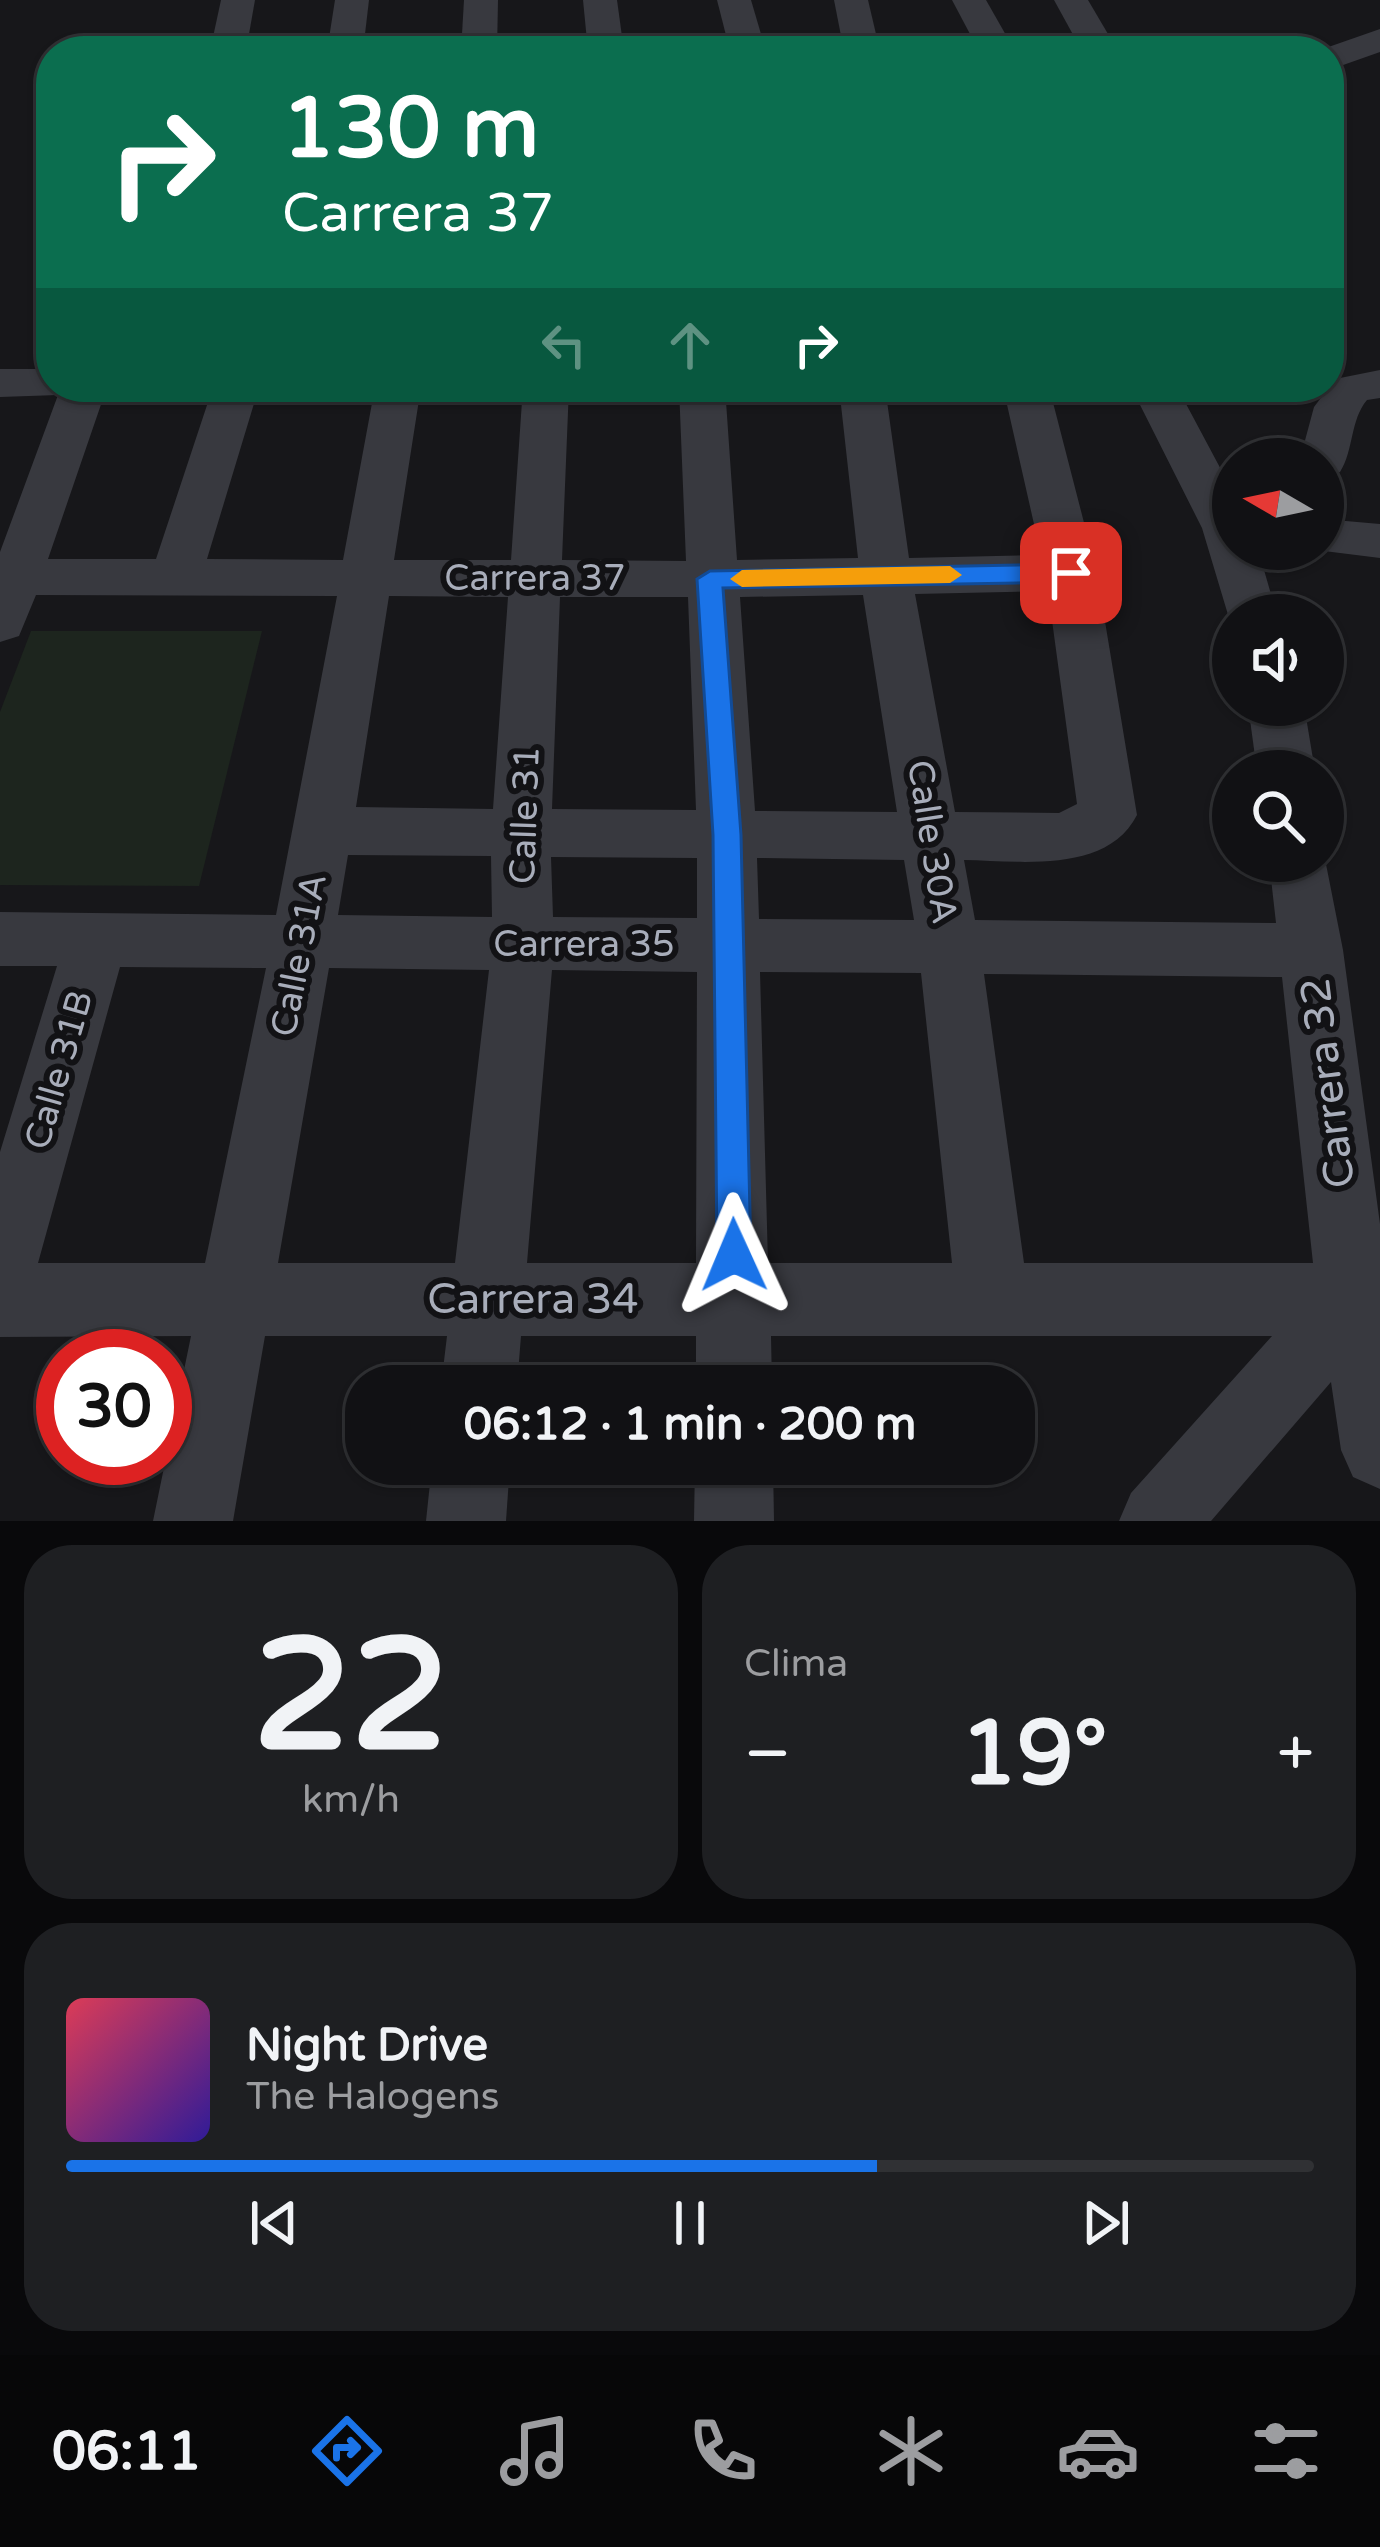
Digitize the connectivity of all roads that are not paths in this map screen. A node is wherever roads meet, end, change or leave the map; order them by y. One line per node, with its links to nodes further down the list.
1 (238, 0): 10 (street)
2 (352, 0): 11 (street)
3 (481, 0): 12 (street)
4 (600, 0): 13 (street)
5 (734, 0): 14 (street)
6 (851, 0): 15 (street)
7 (969, 0): 16 (street)
8 (1112, 0): 9 (street)
9 (1073, 3): 17 (street)
10 (231, 36)
11 (347, 36)
12 (480, 36)
13 (604, 36)
14 (744, 36)
15 (859, 36)
16 (989, 36)
17 (1092, 36)
18 (1380, 40): 19 (street)
19 (1344, 53)
20 (0, 383): 21 (street)
21 (36, 383)
22 (1380, 385): 23 (street)
23 (1344, 393)
24 (78, 402): 43 (street)
25 (231, 402): 39 (street)
26 (395, 402): 40 (street, Calle 31A)
27 (545, 402): 41 (street, Calle 31)
28 (703, 402): 42 (street)
29 (864, 402): 38 (street, Calle 30A)
30 (1030, 402): 37 (street)
31 (1162, 402): 34 (street)
32 (1339, 402): 33 (street)
33 (1329, 438)
34 (1212, 495)
35 (1344, 538): 36 (street)
36 (1380, 542)
37 (1071, 573): 38 (street, Carrera 37); 47 (street)
38 (886, 575): 42 (street, Carrera 37); 47 (street, Calle 30A)
39 (176, 576): 40 (street, Carrera 37); 43 (street, Carrera 37)
40 (363, 577): 41 (street, Carrera 37); 44 (street, Calle 31A)
41 (537, 578): 42 (street, Carrera 37); 45 (street, Calle 31)
42 (710, 579): 46 (street)
43 (6, 592)
44 (323, 831): 45 (street); 51 (street, Calle 31A)
45 (521, 832): 46 (street); 52 (street, Calle 31)
46 (727, 835): 47 (street); 53 (street)
47 (932, 836): 54 (street, Calle 30A)
48 (1302, 882): 55 (street, Carrera 32)
49 (0, 939): 50 (street, Carrera 35)
50 (98, 939): 51 (street, Carrera 35); 57 (street, Calle 31B)
51 (302, 941): 52 (street, Carrera 35); 58 (street, Calle 31A)
52 (523, 944): 53 (street, Carrera 35); 62 (street, Calle 31)
53 (730, 945): 54 (street, Carrera 35); 59 (street)
54 (949, 947): 55 (street, Carrera 35); 60 (street, Calle 30A)
55 (1312, 950): 56 (street, Carrera 32)
56 (1361, 1267): 60 (street, Carrera 34); 65 (street, Carrera 32); 71 (street)
57 (0, 1269)
58 (234, 1299): 61 (street, Carrera 34); 62 (street, Carrera 34); 68 (street, Calle 31A)
59 (734, 1299): 60 (street, Carrera 34); 62 (street, Carrera 34); 64 (street)
60 (992, 1299)
61 (0, 1300)
62 (487, 1300): 63 (street, Calle 31)
63 (481, 1365)
64 (734, 1365)
65 (1380, 1450)
66 (469, 1485): 69 (street)
67 (734, 1485): 70 (street)
68 (193, 1521)
69 (466, 1521)
70 (734, 1521)
71 (1159, 1521)

